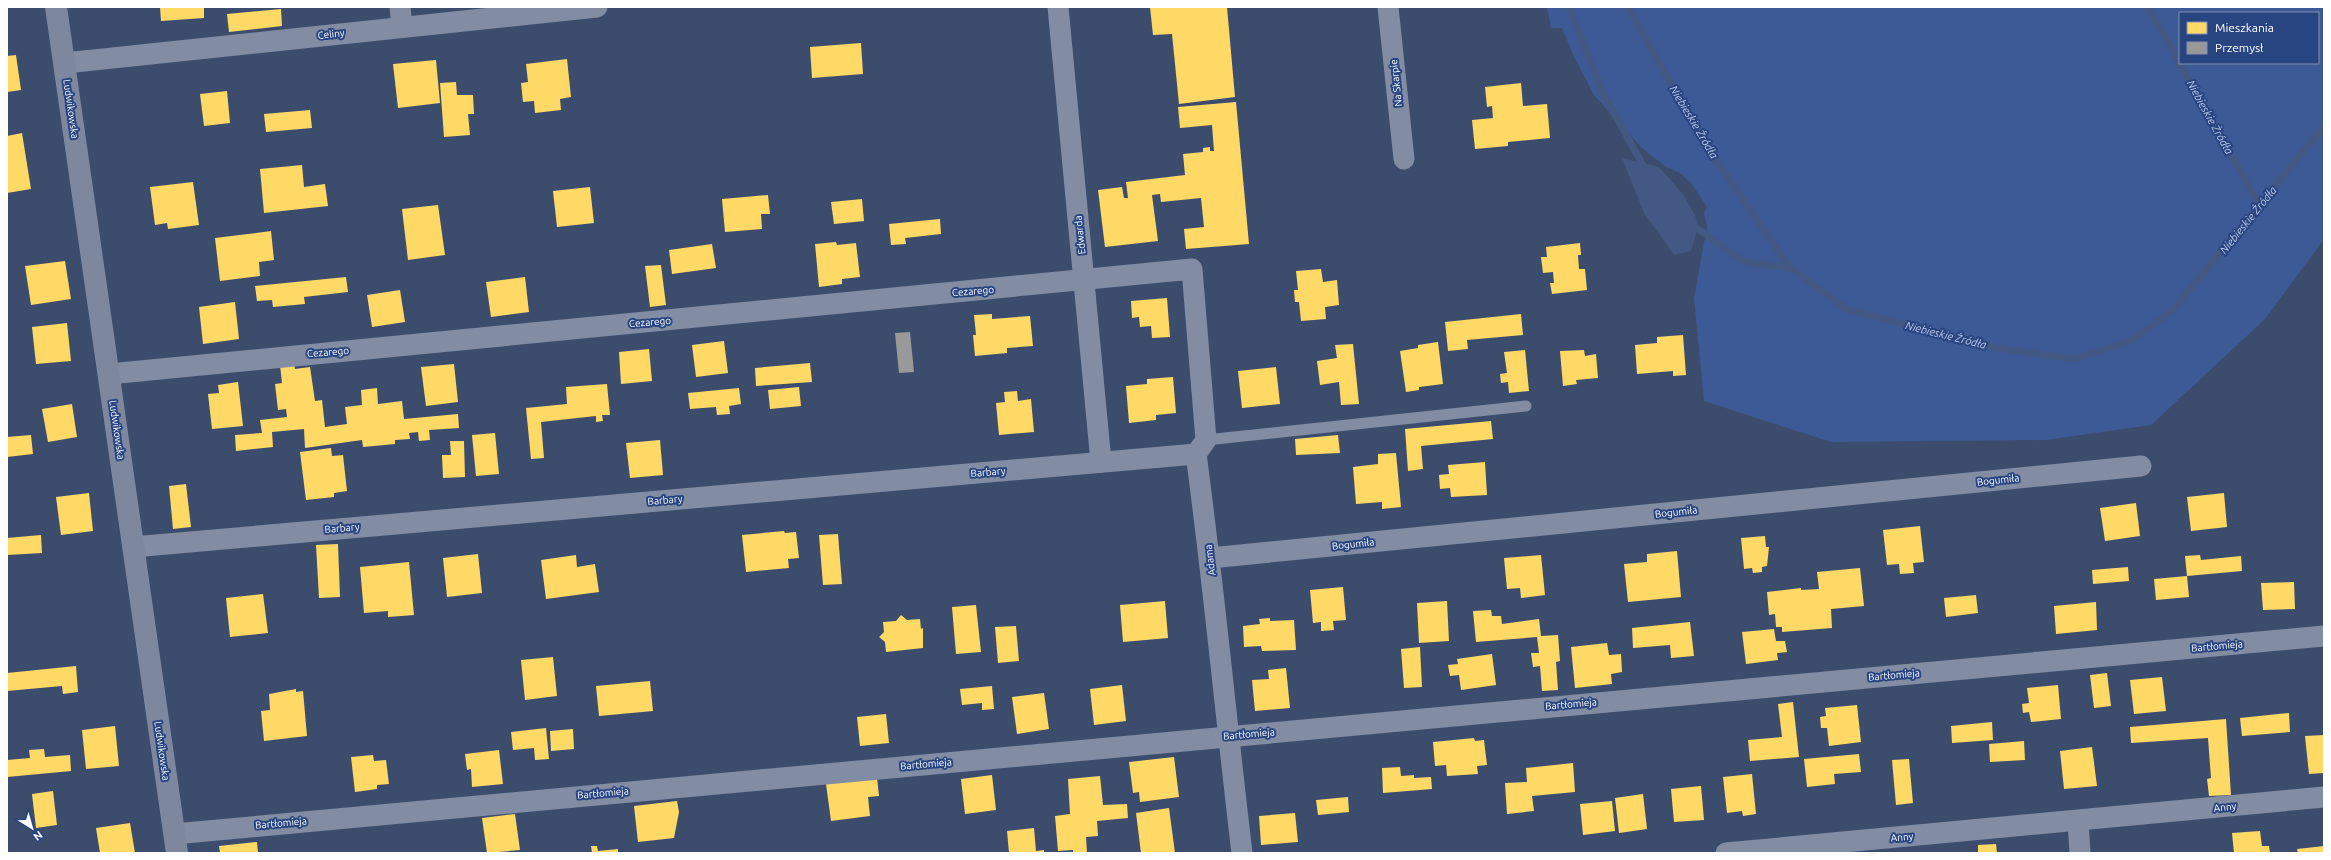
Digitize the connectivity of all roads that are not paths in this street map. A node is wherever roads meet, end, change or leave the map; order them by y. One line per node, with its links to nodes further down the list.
1 (56, 7): 6 (street, Ludwikowska)
2 (597, 7): 5 (street, Celiny)
3 (1058, 7): 9 (street, Edwarda)
4 (1388, 7): 7 (street, Na Skarpie)
5 (401, 17): 6 (street, Celiny)
6 (65, 63): 10 (street, Ludwikowska)
7 (1404, 159)
8 (1192, 270): 9 (street, Cezarego); 12 (street, Adama)
9 (1084, 280): 10 (street, Cezarego); 13 (street, Edwarda)
10 (109, 374): 15 (street, Ludwikowska)
11 (1526, 406): 12 (lane)
12 (1201, 447): 13 (street, Barbary); 16 (street, Adama)
13 (1101, 462): 15 (street, Barbary)
14 (2141, 466): 16 (street, Bogumiła)
15 (133, 547): 21 (street, Ludwikowska)
16 (1210, 558): 18 (street, Adama)
17 (2324, 636): 18 (street, Bartłomieja)
18 (1228, 736): 21 (street, Bartłomieja); 22 (street, Adama)
19 (2324, 797): 20 (street, Anny)
20 (2078, 821): 23 (street, Anny); 24 (street)
21 (175, 843)
22 (1242, 853)
23 (1726, 853)
24 (2080, 853)

